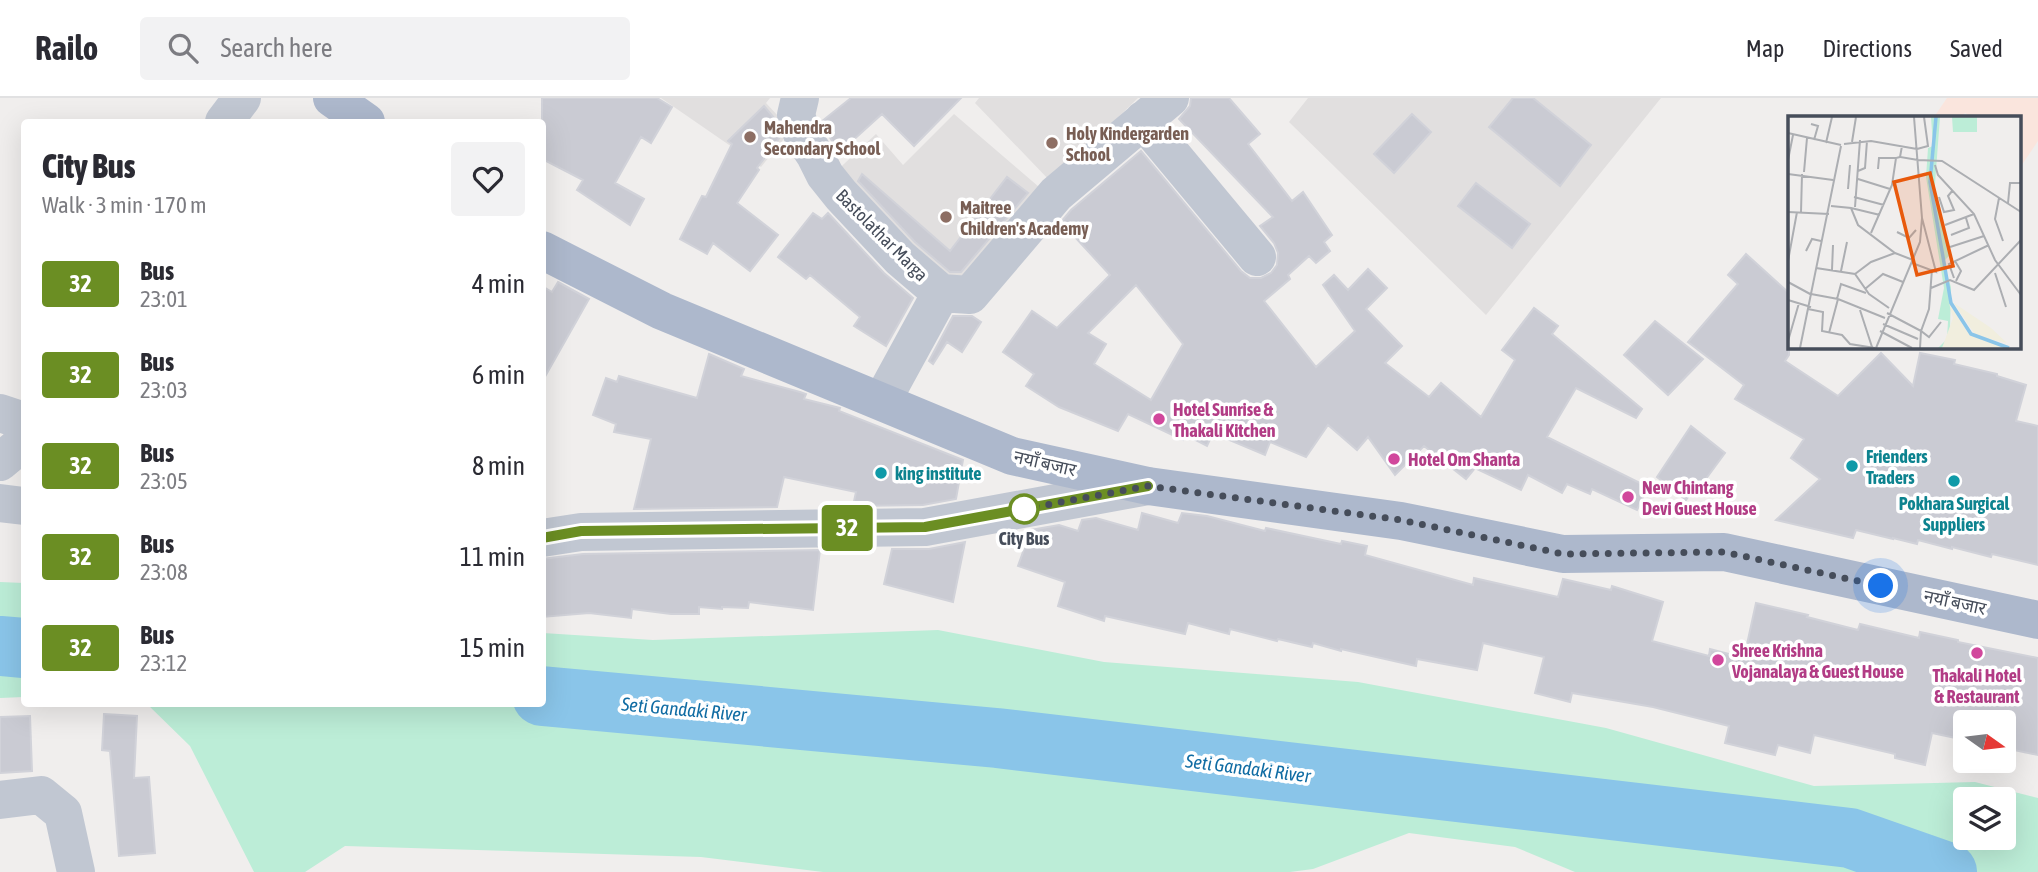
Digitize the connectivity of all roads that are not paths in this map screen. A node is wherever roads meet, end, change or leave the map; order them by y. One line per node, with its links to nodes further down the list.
1 (242, 98): 5 (street)
2 (332, 98): 6 (main road)
3 (800, 98): 9 (street, Bastolathar Marga)
4 (1156, 109): 8 (street); 9 (street)
5 (226, 119)
6 (362, 119)
7 (546, 252): 10 (main road, नयाँ बजार)
8 (1257, 257)
9 (941, 293): 10 (street)
10 (882, 401): 15 (main road, नयाँ बजार)
11 (0, 413): 12 (street)
12 (21, 420)
13 (21, 444): 14 (street)
14 (0, 462)
15 (1148, 486): 18 (street); 19 (main road, नयाँ बजार)
16 (0, 503): 17 (street)
17 (21, 506)
18 (546, 537)
19 (2038, 620)
20 (0, 800): 21 (street)
21 (76, 872)

